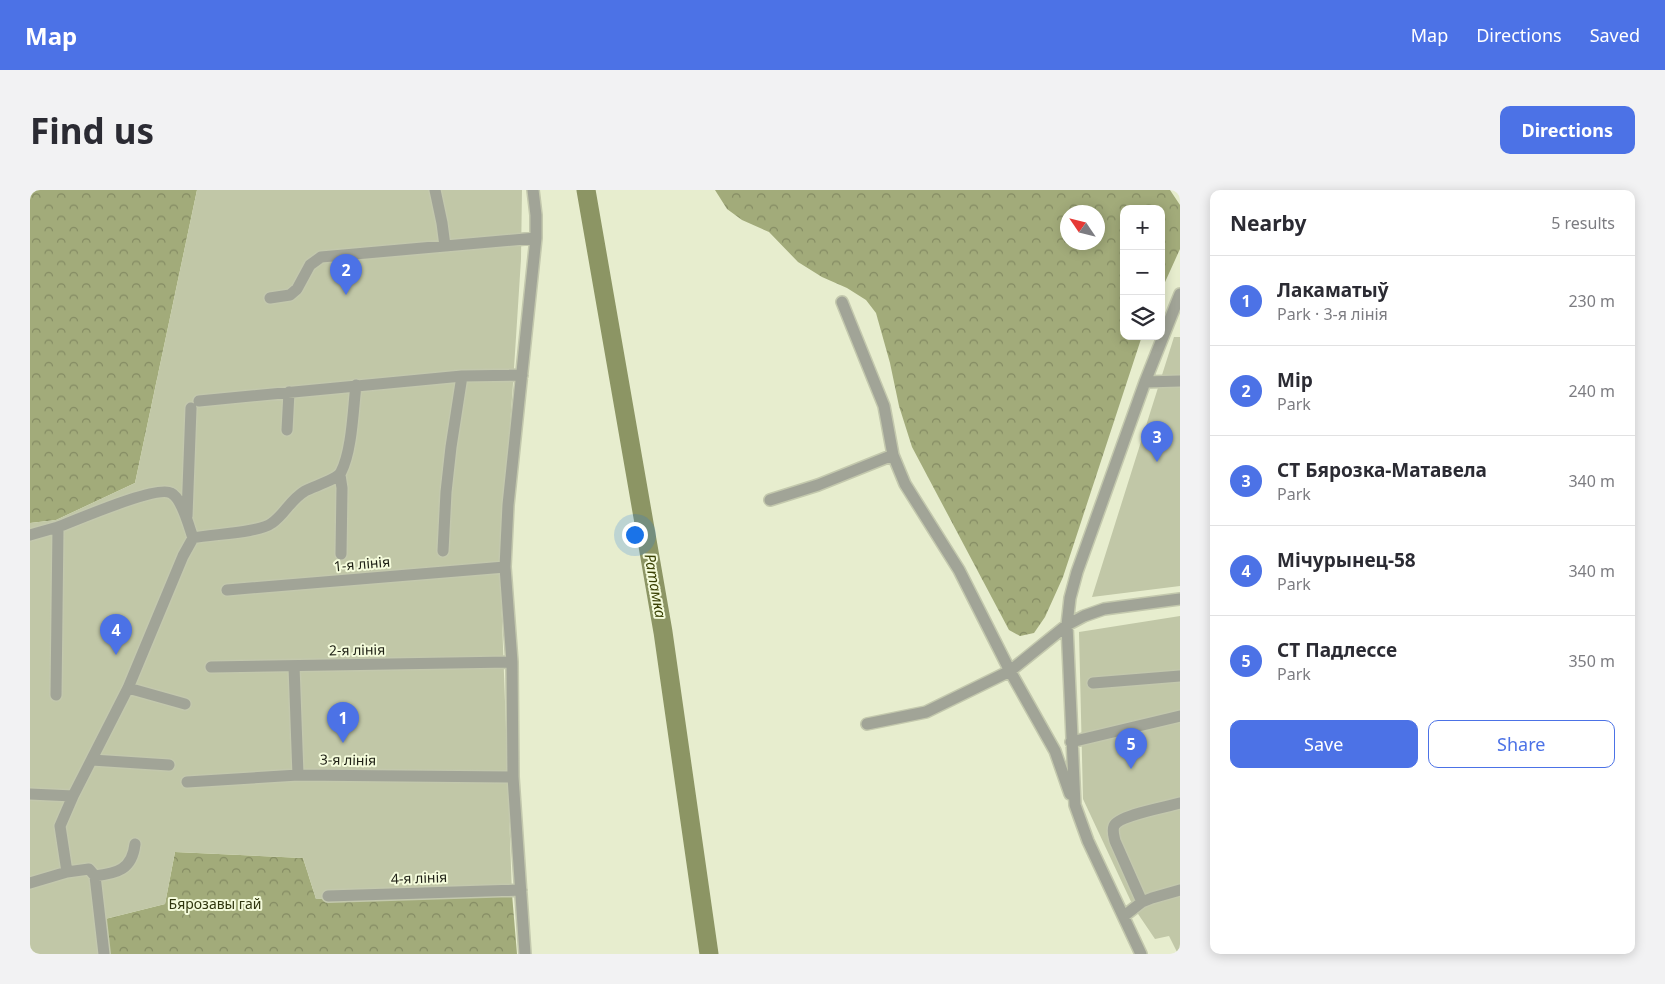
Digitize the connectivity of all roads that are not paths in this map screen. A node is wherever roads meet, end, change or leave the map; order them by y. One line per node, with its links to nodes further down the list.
1 (435, 190): 4 (street)
2 (533, 190): 3 (street)
3 (536, 238): 4 (street); 8 (street)
4 (444, 246): 6 (street)
5 (1180, 295): 11 (street)
6 (270, 298)
7 (842, 302): 15 (street)
8 (522, 375): 9 (street); 24 (street)
9 (462, 376): 12 (street); 22 (street)
10 (1180, 381): 11 (street)
11 (1145, 382): 27 (street)
12 (356, 385): 13 (street); 16 (street)
13 (289, 392): 14 (street); 18 (street)
14 (287, 430)
15 (893, 455): 17 (street); 31 (street)
16 (340, 475): 21 (street); 23 (street)
17 (770, 500)
18 (187, 520): 19 (street); 21 (street)
19 (58, 527): 20 (street); 35 (street)
20 (30, 535)
21 (193, 538): 34 (street)
22 (443, 551)
23 (341, 554)
24 (502, 567): 25 (street, 1-я лінія); 28 (street)
25 (227, 590)
26 (1180, 599): 27 (street)
27 (1067, 625): 31 (street); 39 (street)
28 (507, 662): 29 (street, 2-я лінія); 43 (street)
29 (294, 666): 30 (street, 2-я лінія); 42 (street)
30 (211, 667)
31 (1010, 671): 38 (street); 48 (street)
32 (1180, 676): 33 (street)
33 (1093, 683)
34 (128, 688): 36 (street); 40 (street)
35 (56, 695)
36 (185, 704)
37 (1180, 716): 39 (street)
38 (867, 724)
39 (1071, 742): 48 (street)
40 (92, 760): 41 (street); 46 (street)
41 (169, 765)
42 (298, 775): 43 (street, 3-я лінія); 44 (street, 3-я лінія)
43 (511, 777): 53 (street)
44 (187, 782)
45 (30, 794): 46 (street)
46 (73, 796): 50 (street)
47 (1180, 803): 56 (street)
48 (1075, 805): 57 (street)
49 (136, 844): 51 (street)
50 (67, 872): 51 (street); 52 (street)
51 (95, 876): 58 (street)
52 (30, 883)
53 (516, 889): 55 (street, 4-я лінія); 59 (street)
54 (1180, 890): 56 (street)
55 (328, 896)
56 (1142, 902): 57 (street)
57 (1124, 916): 60 (street)
58 (104, 954)
59 (524, 954)
60 (1141, 954)

